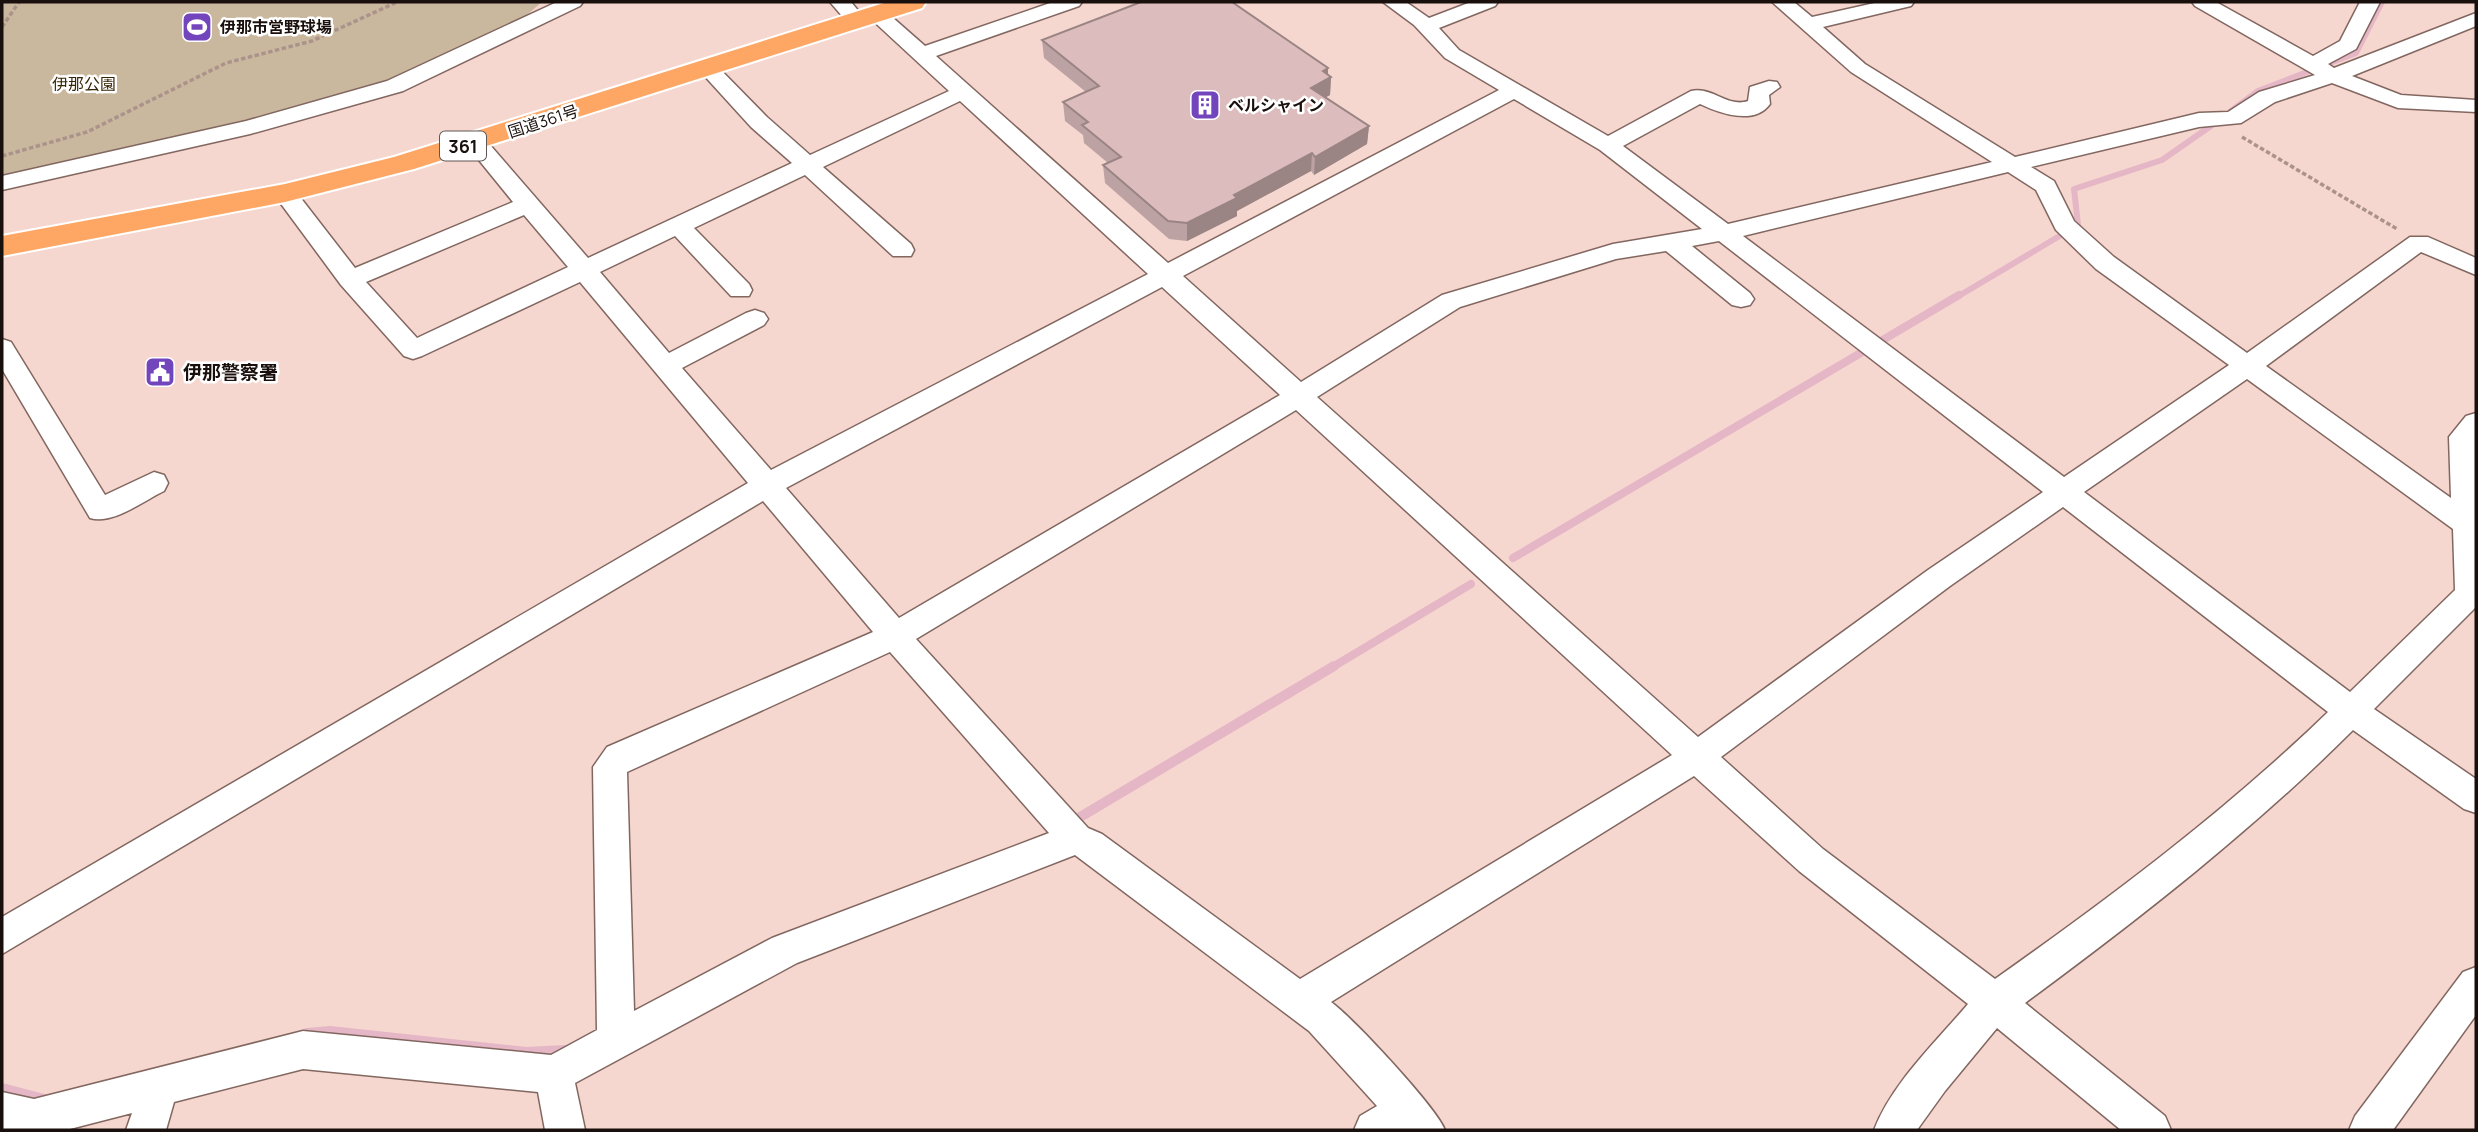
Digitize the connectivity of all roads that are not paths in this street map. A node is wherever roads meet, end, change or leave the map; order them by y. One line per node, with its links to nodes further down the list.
1 (534, 2): 15 (street)
2 (573, 2): 15 (street)
3 (913, 2): 11 (highway, 国道361号 / 361)
4 (1072, 2): 16 (street)
5 (1393, 2): 14 (street)
6 (1488, 2): 14 (street)
7 (1782, 2): 13 (street)
8 (1904, 2): 13 (street)
9 (2202, 2): 18 (street)
10 (2370, 2): 18 (street)
11 (857, 12): 16 (street); 17 (highway, 国道361号 / 361)
12 (2476, 19): 18 (street)
13 (1809, 24): 26 (street)
14 (1426, 26): 20 (street)
15 (475, 48): 27 (street)
16 (921, 54): 21 (street)
17 (707, 67): 23 (highway, 国道361号 / 361); 25 (street)
18 (2321, 69): 22 (street); 26 (street)
19 (1769, 87): 24 (street)
20 (1514, 91): 24 (street); 37 (street)
21 (963, 92): 25 (street); 37 (street)
22 (2476, 106)
23 (476, 143): 28 (highway, 国道361号 / 361); 29 (street)
24 (1608, 145): 31 (street)
25 (808, 165): 30 (street); 34 (street)
26 (2016, 166): 31 (street); 44 (street)
27 (2, 183)
28 (285, 193): 33 (highway, 国道361号 / 361); 38 (street)
29 (526, 205): 36 (street); 38 (street)
30 (679, 226): 36 (street); 39 (street)
31 (1723, 233): 32 (street); 49 (street)
32 (1671, 242): 40 (street); 45 (street)
33 (2, 246)
34 (902, 250)
35 (2476, 267): 44 (street)
36 (583, 271): 38 (street); 43 (street)
37 (1166, 274): 45 (street); 48 (street)
38 (350, 279)
39 (740, 290)
40 (1741, 299)
41 (755, 319): 43 (street)
42 (2, 348): 47 (street)
43 (665, 366): 48 (street)
44 (2247, 366): 49 (street); 50 (street)
45 (1300, 395): 52 (street); 54 (street)
46 (2476, 423): 50 (street)
47 (154, 483)
48 (767, 485): 52 (street); 57 (street)
49 (2063, 491): 53 (street); 54 (street)
50 (2472, 524): 51 (street)
51 (2473, 596): 53 (street)
52 (895, 636): 56 (street); 61 (street)
53 (2351, 711): 55 (street); 60 (street)
54 (1696, 757): 59 (street); 60 (street)
55 (2476, 798)
56 (1067, 829): 59 (street); 61 (street)
57 (2, 937)
58 (2476, 985): 71 (street)
59 (1299, 1001): 65 (street)
60 (1995, 1002): 69 (street); 70 (street)
61 (616, 1029): 62 (street)
62 (554, 1074): 63 (street); 67 (street)
63 (160, 1086): 64 (street); 66 (street)
64 (2, 1112)
65 (1417, 1120): 68 (street)
66 (146, 1130)
67 (565, 1130)
68 (1374, 1130)
69 (1894, 1130)
70 (2151, 1130)
71 (2369, 1130)

